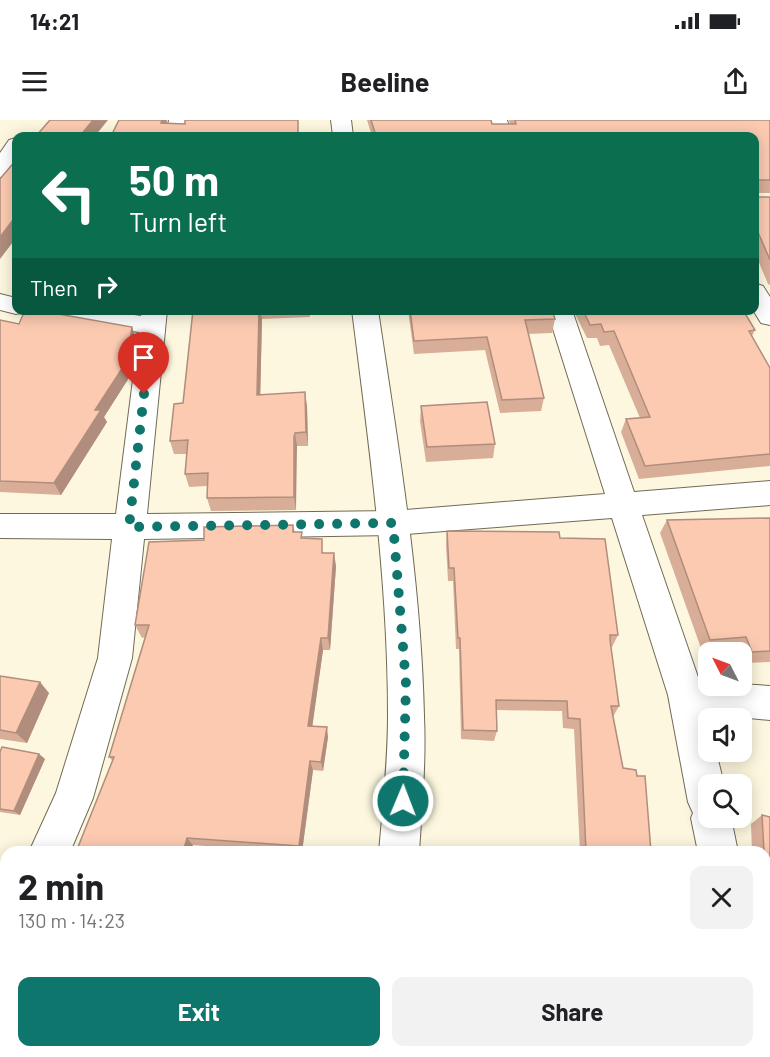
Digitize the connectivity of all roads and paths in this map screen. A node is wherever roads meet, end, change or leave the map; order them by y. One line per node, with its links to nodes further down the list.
1 (12, 151): 2 (street)
2 (0, 171)
3 (111, 315): 6 (street)
4 (366, 315): 9 (street)
5 (561, 315): 8 (street)
6 (153, 318): 11 (street)
7 (770, 494): 8 (street)
8 (624, 506): 9 (street); 12 (street)
9 (393, 523): 11 (street); 17 (street)
10 (0, 526): 11 (street)
11 (129, 527): 16 (street)
12 (686, 695): 13 (street); 14 (street)
13 (770, 703)
14 (702, 774)
15 (713, 828): 18 (street)
16 (52, 846)
17 (400, 846)
18 (717, 846)

